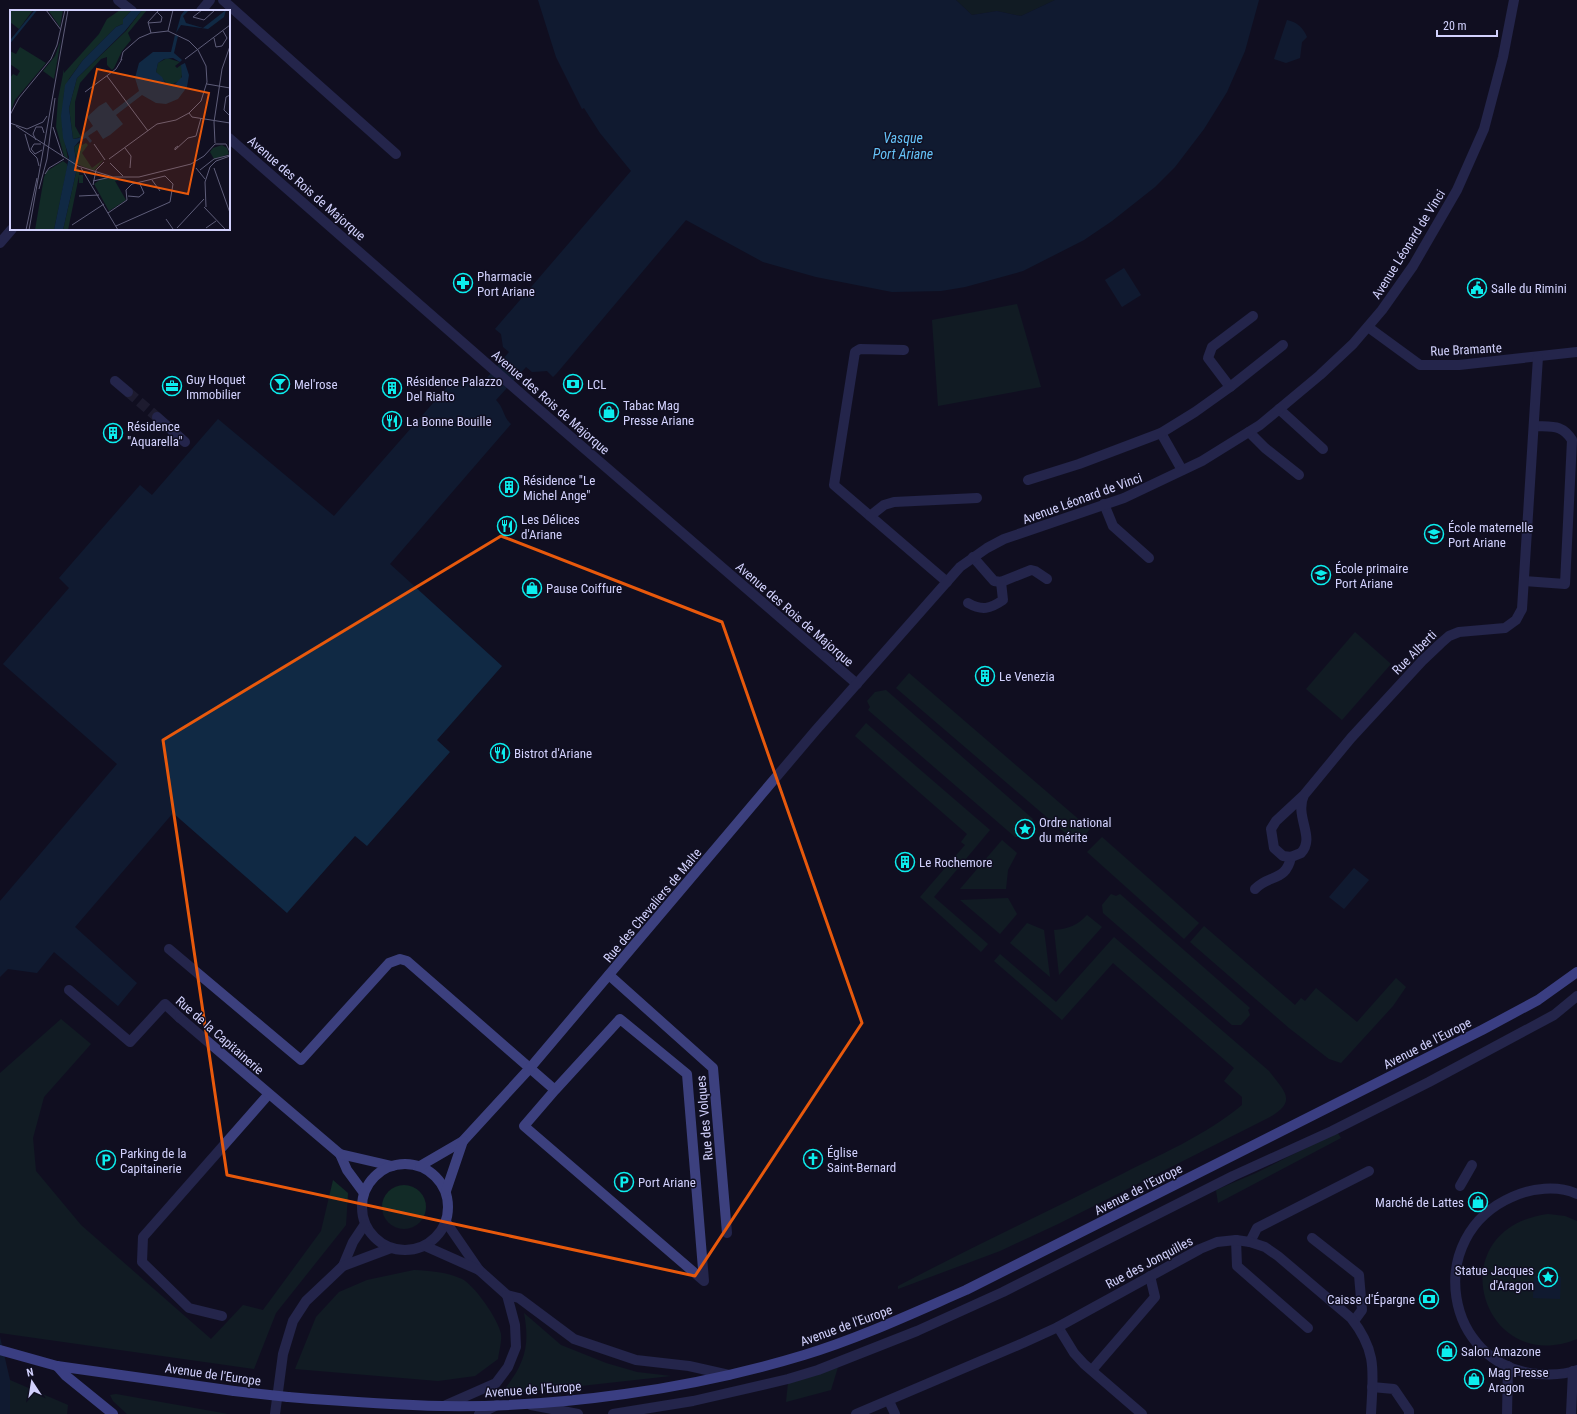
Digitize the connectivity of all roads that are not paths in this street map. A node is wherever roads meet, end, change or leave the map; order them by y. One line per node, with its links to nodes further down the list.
1 (119, 0): 5 (street)
2 (210, 0): 6 (street)
3 (223, 0): 8 (street)
4 (1514, 0): 12 (street, Avenue Léonard de Vinci)
5 (131, 10)
6 (202, 10)
7 (230, 139): 40 (street, Avenue des Rois de Majorque)
8 (396, 154)
9 (11, 230): 10 (street)
10 (0, 243)
11 (1253, 316): 18 (street)
12 (1368, 327): 16 (street, Rue Bramante); 20 (street, Avenue Léonard de Vinci)
13 (1283, 345): 18 (street)
14 (904, 350): 32 (street)
15 (1577, 352): 16 (street, Rue Bramante)
16 (1538, 357): 22 (street, Rue Alberti)
17 (115, 381): 19 (street)
18 (1230, 387): 24 (street)
19 (128, 392)
20 (1279, 409): 23 (street, Avenue Léonard de Vinci); 26 (street)
21 (157, 417): 25 (street)
22 (1534, 426): 36 (street, Rue Alberti); 36 (street)
23 (1248, 432): 27 (street, Avenue Léonard de Vinci); 28 (street)
24 (1161, 433): 27 (street); 29 (street)
25 (185, 442)
26 (1323, 449)
27 (1182, 470): 31 (street, Avenue Léonard de Vinci)
28 (1299, 475)
29 (1028, 480)
30 (977, 498): 32 (street)
31 (1104, 504): 33 (street, Avenue Léonard de Vinci); 34 (street)
32 (870, 516): 37 (street)
33 (974, 557): 37 (street, Avenue Léonard de Vinci); 38 (street)
34 (1149, 558)
35 (1047, 579): 38 (street)
36 (1524, 581): 41 (street, Rue Alberti)
37 (947, 582): 40 (street, Avenue Léonard de Vinci)
38 (1001, 582): 39 (street)
39 (968, 604)
40 (856, 684): 46 (street, Rue des Chevaliers de Malte)
41 (1304, 795): 42 (street); 42 (street, Rue Alberti)
42 (1291, 857): 43 (street)
43 (1255, 889)
44 (169, 949): 49 (street)
45 (1577, 972): 83 (main road, Avenue de l'Europe)
46 (609, 976): 49 (street, Rue des Chevaliers de Malte); 64 (street, Rue des Volques)
47 (69, 990): 51 (street, Rue de la Capitainerie)
48 (1577, 996): 93 (street)
49 (530, 1068): 50 (street); 52 (street, Rue des Chevaliers de Malte)
50 (555, 1090): 50 (street)
51 (268, 1094): 53 (street, Rue de la Capitainerie); 74 (street)
52 (463, 1141): 56 (street); 59 (street)
53 (340, 1154): 55 (street, Rue de la Capitainerie); 60 (street, Rue de la Capitainerie)
54 (1472, 1165): 58 (street)
55 (392, 1166): 56 (street); 60 (street)
56 (420, 1166): 59 (street)
57 (1369, 1171): 67 (street)
58 (1460, 1186)
59 (446, 1191): 62 (street)
60 (364, 1193): 63 (street)
61 (1577, 1194): 80 (street)
62 (446, 1222): 68 (street); 71 (street)
63 (365, 1224): 69 (street); 70 (street)
64 (726, 1233)
65 (1312, 1238): 75 (street)
66 (1236, 1240): 67 (street, Rue des Jonquilles); 72 (street, Rue des Jonquilles); 77 (street)
67 (1250, 1242): 75 (street, Rue des Jonquilles)
68 (425, 1246): 69 (street); 71 (street)
69 (391, 1248): 70 (street)
70 (342, 1266): 90 (street)
71 (479, 1270): 73 (street)
72 (1150, 1276): 76 (street, Rue des Jonquilles); 81 (street)
73 (507, 1295): 83 (street); 88 (street)
74 (222, 1316)
75 (1354, 1322): 84 (street, Rue des Jonquilles)
76 (1058, 1327): 81 (street); 85 (street, Rue des Jonquilles)
77 (1308, 1328)
78 (0, 1350): 79 (main road, Avenue de l'Europe)
79 (57, 1366): 88 (main road, Avenue de l'Europe, bridge); 89 (main road)
80 (1508, 1366): 82 (street); 99 (street)
81 (1092, 1370): 96 (street)
82 (1575, 1370): 100 (street)
83 (729, 1375): 86 (main road, Avenue de l'Europe)
84 (1372, 1387): 97 (street, Rue des Jonquilles); 98 (street)
85 (890, 1401): 94 (street, Rue des Jonquilles); 95 (street)
86 (526, 1404): 87 (main road, Avenue de l'Europe); 92 (street)
87 (498, 1405): 88 (main road, Avenue de l'Europe); 91 (street)
88 (443, 1406)
89 (113, 1414)
90 (275, 1414)
91 (479, 1414)
92 (578, 1414)
93 (612, 1414)
94 (856, 1414)
95 (895, 1414)
96 (1142, 1414)
97 (1371, 1414)
98 (1409, 1414)
99 (1507, 1414)
100 (1571, 1414)

